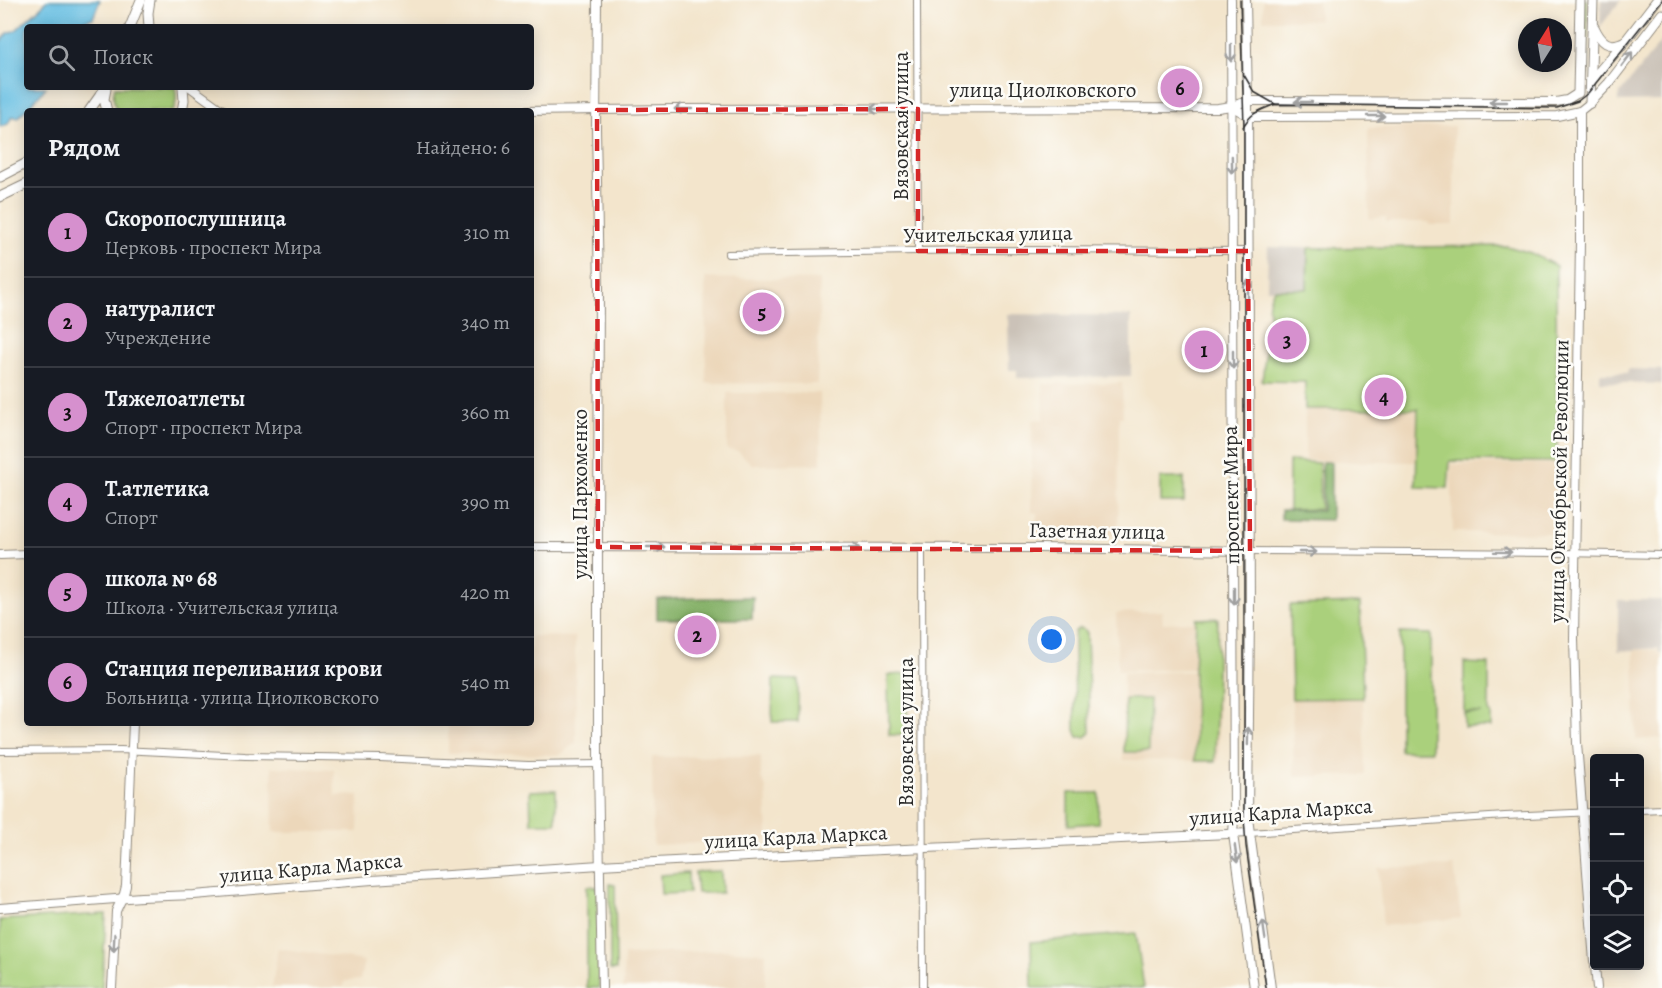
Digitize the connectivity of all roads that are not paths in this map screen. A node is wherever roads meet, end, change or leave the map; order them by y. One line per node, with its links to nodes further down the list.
1 (141, 0): 11 (main road)
2 (150, 0): 12 (main road)
3 (597, 0): 29 (main road, улица Пархоменко)
4 (917, 0): 28 (street, Вязовская улица)
5 (1231, 0): 23 (main road, проспект Мира, one-way to 23)
6 (1246, 0): 21 (main road, проспект Мира)
7 (1580, 0): 20 (main road, улица Октябрьской Революции)
8 (1593, 0): 13 (main road)
9 (1657, 0): 14 (main road, улица Циолковского)
10 (1662, 14): 22 (main road, one-way to 10)
11 (131, 24)
12 (149, 24)
13 (1593, 25): 14 (main road); 15 (main road)
14 (1627, 39): 15 (main road, улица Циолковского)
15 (1591, 81): 20 (street, улица Циолковского); 22 (main road)
16 (104, 90): 24 (main road)
17 (106, 90): 25 (main road)
18 (183, 90): 26 (main road)
19 (194, 90): 27 (street)
20 (1578, 93): 21 (main road, улица Циолковского, one-way to 21); 31 (main road, улица Октябрьской Революции)
21 (1248, 100): 23 (main road, улица Циолковского); 32 (main road, проспект Мира)
22 (1590, 103): 31 (main road)
23 (1231, 106): 28 (street, улица Циолковского); 32 (main road); 38 (main road, проспект Мира, one-way to 38)
24 (91, 108)
25 (106, 108)
26 (183, 108)
27 (219, 108)
28 (918, 109): 29 (street, улица Циолковского, one-way to 29); 37 (street, Вязовская улица)
29 (597, 110): 30 (street, улица Циолковского); 42 (main road, улица Пархоменко)
30 (534, 111)
31 (1580, 111): 32 (main road, one-way to 31); 46 (street, улица Октябрьской Революции)
32 (1247, 117): 39 (main road, проспект Мира)
33 (24, 164): 34 (main road)
34 (0, 177)
35 (24, 185): 36 (main road)
36 (0, 197)
37 (918, 251): 38 (street, Учительская улица); 40 (street, Учительская улица)
38 (1233, 251): 39 (street, Учительская улица); 44 (main road, проспект Мира, one-way to 44)
39 (1248, 251): 45 (main road, проспект Мира, one-way to 39)
40 (728, 254)
41 (534, 547): 42 (main road, Газетная улица)
42 (598, 547): 43 (main road, Газетная улица, one-way to 43); 53 (main road, улица Пархоменко)
43 (922, 549): 44 (main road, Газетная улица); 60 (street, Вязовская улица)
44 (1233, 551): 45 (main road, Газетная улица); 59 (main road, проспект Мира, one-way to 59)
45 (1250, 551): 46 (street, Газетная улица, one-way to 46); 58 (main road, проспект Мира, one-way to 45)
46 (1575, 553): 49 (street, Газетная улица); 56 (street, улица Октябрьской Революции)
47 (24, 554): 48 (main road)
48 (0, 555)
49 (1662, 555)
50 (133, 726): 51 (street)
51 (132, 750): 52 (street); 53 (street); 62 (street)
52 (0, 751)
53 (598, 764): 61 (main road, улица Пархоменко)
54 (1662, 808): 55 (street)
55 (1644, 810)
56 (1582, 813): 57 (street, улица Карла Маркса); 58 (street, улица Карла Маркса); 64 (street, улица Октябрьской Революции)
57 (1590, 813)
58 (1249, 832): 59 (street, улица Карла Маркса); 70 (main road, проспект Мира, one-way to 58)
59 (1233, 834): 60 (street, улица Карла Маркса); 69 (main road, проспект Мира, one-way to 69)
60 (922, 849): 61 (street, улица Карла Маркса); 68 (street, Вязовская улица)
61 (600, 865): 62 (street, улица Карла Маркса); 67 (main road, улица Пархоменко)
62 (122, 899): 63 (street, улица Карла Маркса); 66 (street, one-way to 66)
63 (0, 908)
64 (1590, 916)
65 (1595, 970): 71 (street)
66 (112, 988)
67 (602, 988)
68 (923, 988)
69 (1254, 988)
70 (1271, 988)
71 (1597, 988)

